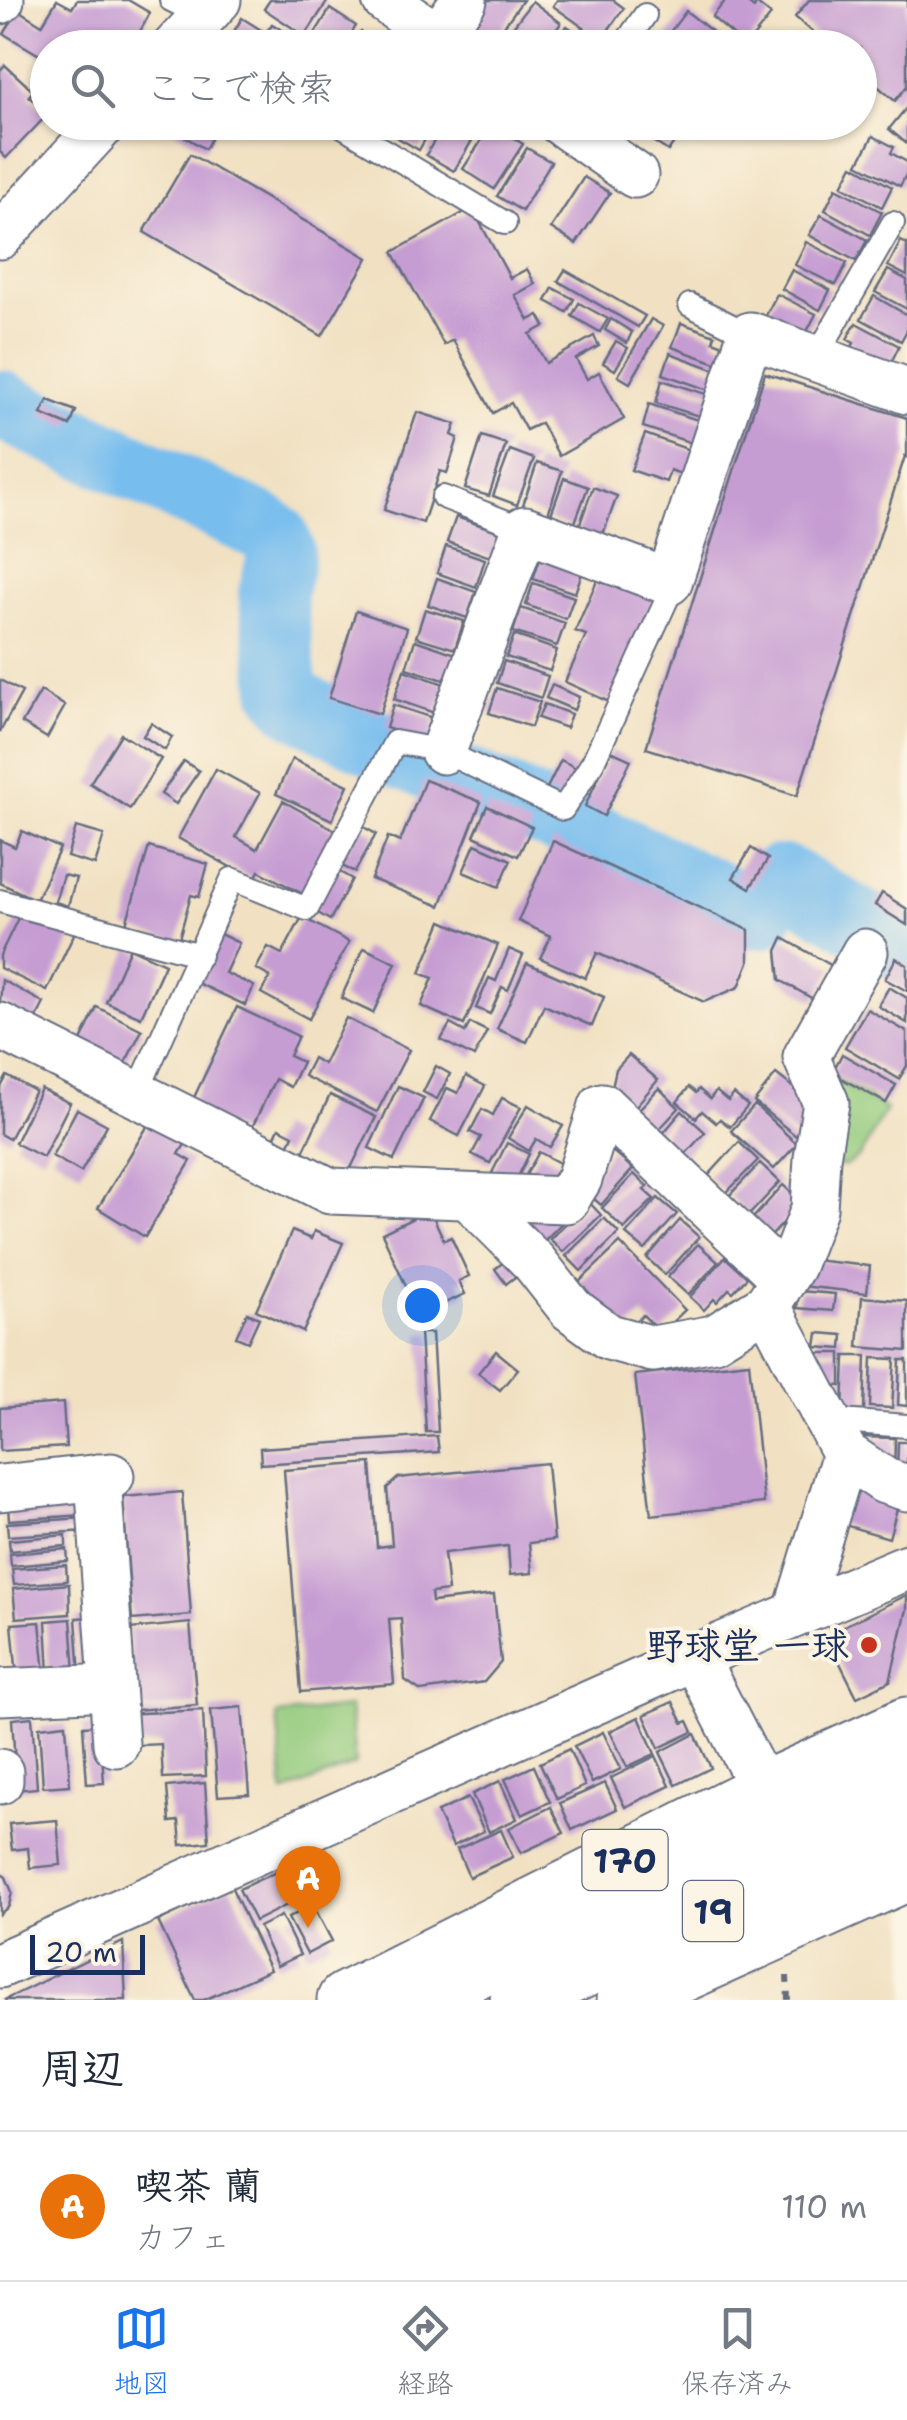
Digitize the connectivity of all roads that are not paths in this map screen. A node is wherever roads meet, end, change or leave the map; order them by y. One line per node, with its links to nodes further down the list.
1 (385, 0): 4 (street)
2 (464, 0): 5 (street)
3 (646, 15): 6 (lane)
4 (428, 30)
5 (450, 30)
6 (635, 30)
7 (88, 140): 13 (street)
8 (366, 140): 11 (lane)
9 (586, 140): 10 (street)
10 (634, 175)
11 (505, 223)
12 (893, 223): 16 (lane)
13 (0, 236)
14 (690, 305): 15 (lane)
15 (750, 335): 16 (street); 20 (street)
16 (816, 358): 17 (street)
17 (907, 391)
18 (443, 497): 19 (lane)
19 (525, 529): 20 (street); 21 (street)
20 (669, 582): 21 (lane)
21 (442, 750): 24 (lane)
22 (0, 901): 24 (lane)
23 (865, 952): 28 (street)
24 (200, 955): 26 (lane)
25 (0, 1026): 26 (street)
26 (137, 1093): 27 (street)
27 (469, 1197): 28 (street); 28 (street)
28 (775, 1292): 30 (street)
29 (907, 1426): 30 (lane)
30 (836, 1437): 32 (street); 34 (street)
31 (0, 1488): 36 (street)
32 (907, 1488)
33 (907, 1567): 34 (street)
34 (796, 1614): 35 (street)
35 (695, 1657): 43 (street); 46 (street)
36 (112, 1687): 37 (street); 39 (street)
37 (0, 1692)
38 (907, 1726): 43 (main road, 170)
39 (116, 1744)
40 (0, 1772): 42 (street)
41 (907, 1775): 48 (main road, 19)
42 (0, 1781)
43 (764, 1790): 47 (main road, 170)
44 (907, 1822): 49 (main road, 19)
45 (907, 1874): 50 (main road)
46 (0, 1964)
47 (345, 2000)
48 (411, 2000)
49 (518, 2000)
50 (625, 2000)

